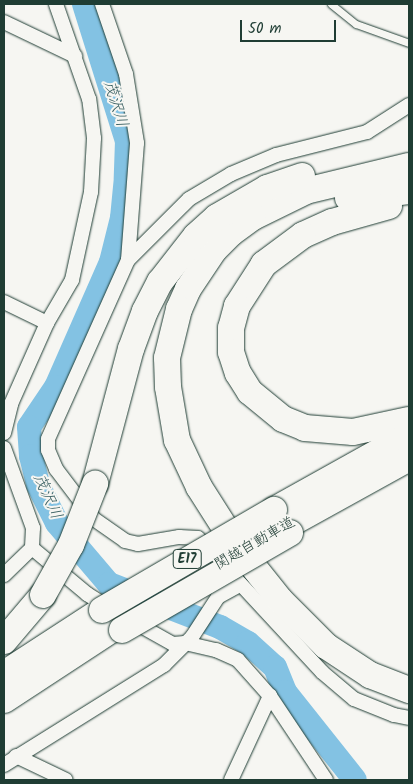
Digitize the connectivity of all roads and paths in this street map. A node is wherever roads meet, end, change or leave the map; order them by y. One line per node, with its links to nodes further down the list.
1 (56, 4): 6 (street)
2 (102, 4): 12 (street)
3 (331, 4): 5 (lane)
4 (4, 22): 6 (street)
5 (409, 43)
6 (75, 56): 14 (street)
7 (409, 105): 12 (street)
8 (409, 157): 26 (highway, bridge)
9 (409, 166): 29 (highway)
10 (409, 191): 27 (highway)
11 (409, 201): 15 (highway)
12 (128, 260): 24 (street)
13 (4, 302): 14 (street)
14 (47, 323): 16 (street)
15 (409, 420)
16 (4, 434)
17 (409, 435): 21 (highway, 関越自動車道 / E17)
18 (4, 448): 22 (street)
19 (409, 458): 21 (highway, 関越自動車道 / E17)
20 (409, 480): 21 (highway)
21 (283, 523): 28 (highway, 関越自動車道 / E17, bridge)
22 (32, 548): 23 (street); 25 (street)
23 (4, 575)
24 (240, 585): 25 (street); 31 (street)
25 (189, 640): 30 (street); 32 (street)
26 (4, 641)
27 (409, 672)
28 (8, 688)
29 (409, 690)
30 (270, 696): 35 (street); 36 (street)
31 (409, 718)
32 (16, 756): 33 (street); 34 (street)
33 (4, 765)
34 (66, 780)
35 (231, 780)
36 (326, 780)

